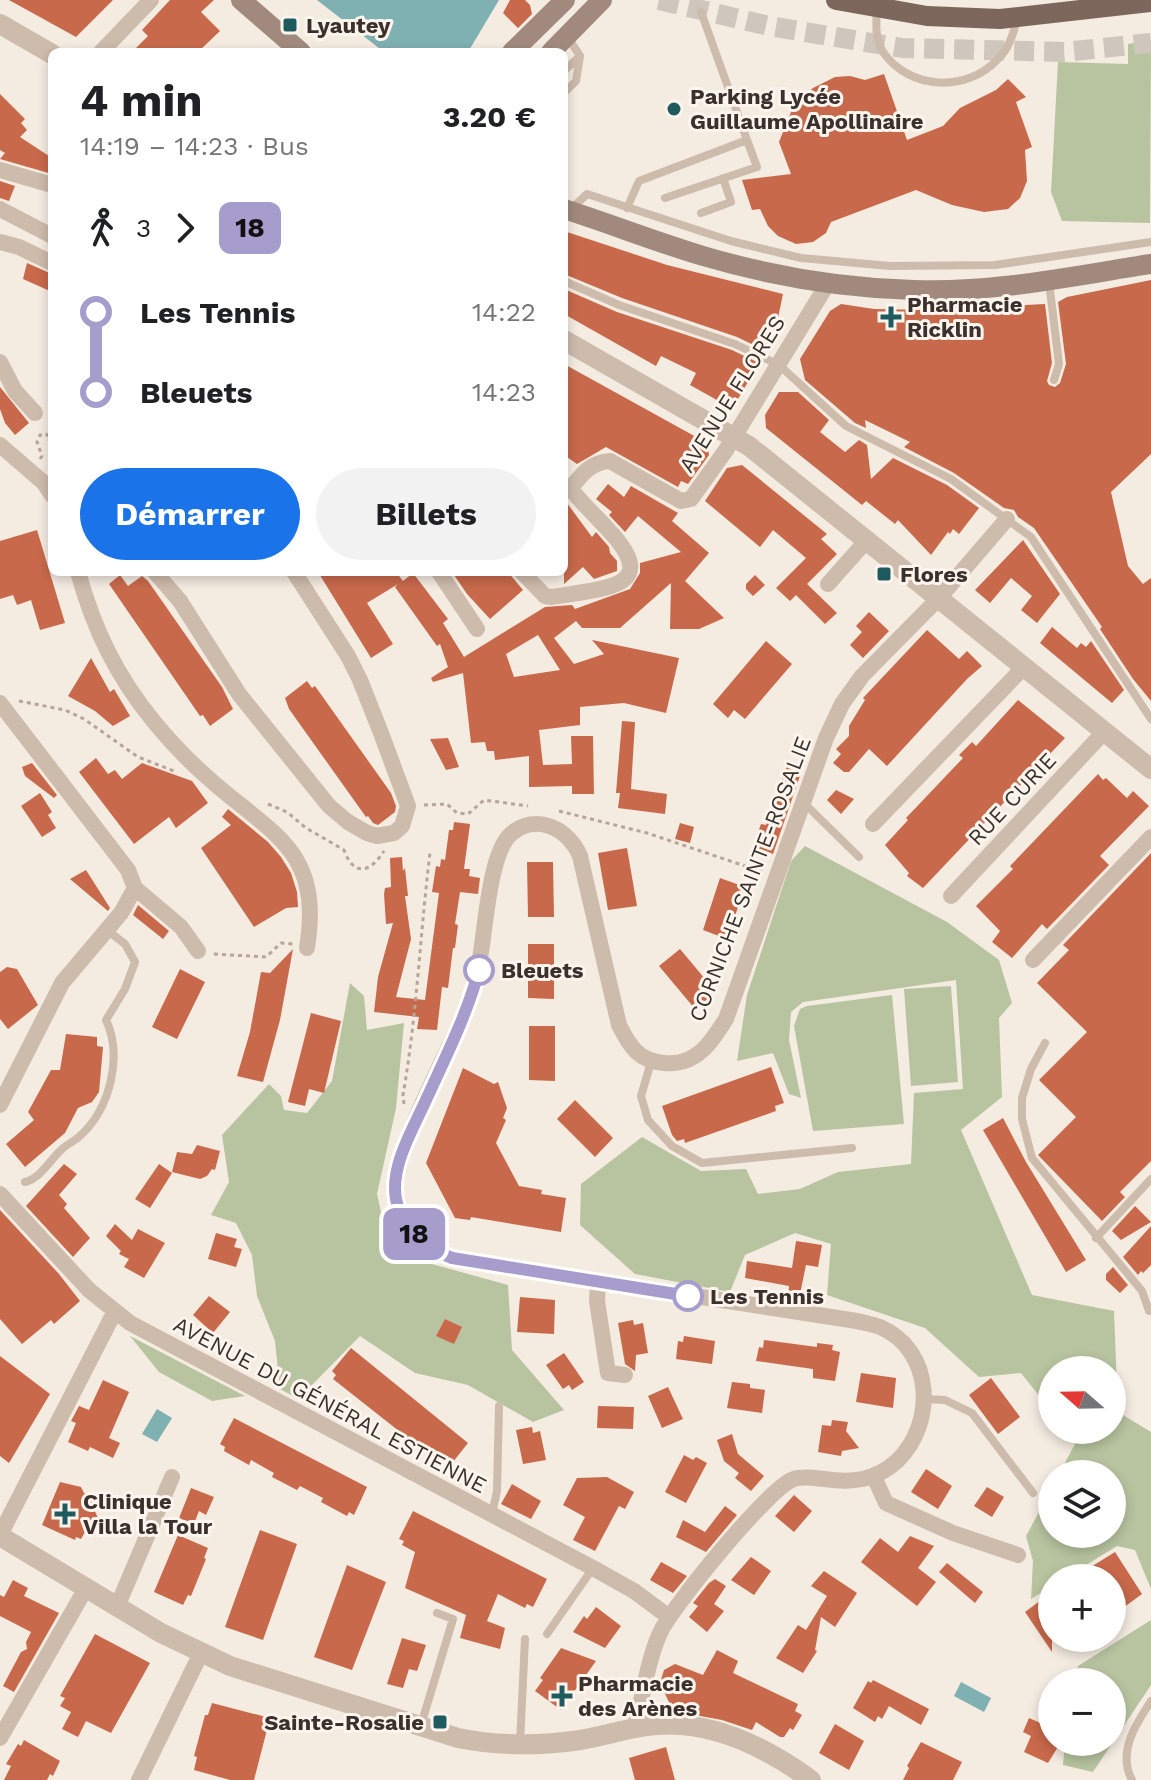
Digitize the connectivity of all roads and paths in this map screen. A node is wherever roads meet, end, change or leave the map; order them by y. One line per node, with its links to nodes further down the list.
1 (151, 0): 12 (street)
2 (241, 0): 13 (main road)
3 (565, 0): 14 (main road)
4 (602, 0): 11 (main road)
5 (844, 1): 7 (main road)
6 (1151, 2): 9 (main road)
7 (877, 9): 9 (main road); 9 (lane)
8 (701, 12): 20 (lane)
9 (1017, 19)
10 (0, 24): 16 (street)
11 (567, 36): 15 (main road); 17 (lane)
12 (105, 48)
13 (296, 48)
14 (516, 48)
15 (555, 48)
16 (48, 52)
17 (580, 56): 18 (lane); 19 (lane)
18 (568, 67)
19 (568, 89)
20 (747, 140): 22 (lane); 25 (lane)
21 (0, 170): 23 (street)
22 (723, 178): 24 (lane); 29 (lane)
23 (48, 184)
24 (665, 198)
25 (627, 208): 27 (lane); 34 (lane)
26 (0, 209): 30 (street)
27 (568, 209)
28 (568, 210): 38 (main road)
29 (701, 213)
30 (48, 234)
31 (0, 242): 33 (street)
32 (1151, 242): 34 (lane)
33 (48, 261)
34 (832, 262): 38 (lane)
35 (1151, 264): 36 (main road)
36 (1049, 279): 38 (main road); 42 (lane)
37 (568, 283): 41 (lane)
38 (828, 283): 41 (street, AVENUE FLORES)
39 (568, 342): 45 (street)
40 (0, 362): 43 (street)
41 (779, 365): 45 (street, AVENUE FLORES); 49 (lane)
42 (1054, 380)
43 (35, 413)
44 (48, 436): 47 (path)
45 (734, 436): 50 (street); 55 (street, AVENUE FLORES)
46 (0, 445): 47 (street)
47 (31, 472): 48 (street)
48 (48, 491)
49 (1007, 519): 57 (street, CORNICHE SAINTE-ROSALIE); 61 (lane)
50 (868, 539): 56 (street); 57 (street)
51 (79, 576): 79 (street)
52 (158, 576): 71 (street)
53 (296, 576): 67 (street)
54 (442, 576): 58 (street)
55 (526, 576)
56 (828, 584)
57 (939, 598): 59 (street); 66 (street, CORNICHE SAINTE-ROSALIE)
58 (477, 629)
59 (1024, 667): 62 (street); 70 (street)
60 (6, 701): 64 (path); 76 (street)
61 (1151, 719)
62 (1105, 731): 63 (street); 77 (street, RUE CURIE)
63 (1151, 769)
64 (183, 775)
65 (261, 801): 71 (path)
66 (804, 803): 74 (lane); 75 (street, CORNICHE SAINTE-ROSALIE)
67 (408, 806): 68 (path); 71 (street)
68 (536, 808)
69 (548, 809): 75 (path)
70 (873, 824)
71 (387, 835)
72 (1151, 837): 81 (street)
73 (430, 853): 85 (path)
74 (859, 857)
75 (778, 877): 83 (street, CORNICHE SAINTE-ROSALIE)
76 (135, 888): 78 (street); 80 (street)
77 (951, 896)
78 (106, 930): 84 (street); 88 (lane)
79 (307, 948): 80 (path)
80 (198, 951)
81 (1033, 960)
82 (1045, 1043): 90 (lane)
83 (651, 1062): 85 (street); 86 (lane)
84 (0, 1105)
85 (413, 1127): 91 (street)
86 (852, 1148)
87 (1151, 1179): 90 (lane)
88 (25, 1182)
89 (0, 1194): 93 (street, AVENUE DU GÉNÉRAL ESTIENNE)
90 (1096, 1238): 92 (lane)
91 (598, 1282): 94 (street); 95 (street)
92 (1149, 1311)
93 (114, 1313): 100 (street, AVENUE DU GÉNÉRAL ESTIENNE); 101 (street)
94 (625, 1375)
95 (924, 1399): 98 (street); 99 (lane)
96 (499, 1406): 100 (lane)
97 (172, 1477): 105 (street)
98 (874, 1477): 102 (street); 107 (street)
99 (1033, 1493)
100 (491, 1515): 103 (street, AVENUE DU GÉNÉRAL ESTIENNE)
101 (0, 1535): 104 (street)
102 (1018, 1555)
103 (593, 1568): 107 (street, AVENUE DU GÉNÉRAL ESTIENNE); 108 (lane)
104 (86, 1588): 105 (street); 113 (street)
105 (117, 1607): 110 (street)
106 (437, 1613): 112 (lane)
107 (669, 1617): 114 (street)
108 (547, 1634)
109 (525, 1639): 115 (lane)
110 (201, 1653): 112 (street); 116 (street)
111 (1151, 1701): 118 (lane)
112 (421, 1726): 115 (street)
113 (3, 1727)
114 (635, 1727): 115 (street); 117 (street)
115 (520, 1744)
116 (139, 1780)
117 (811, 1780)
118 (1132, 1780)

